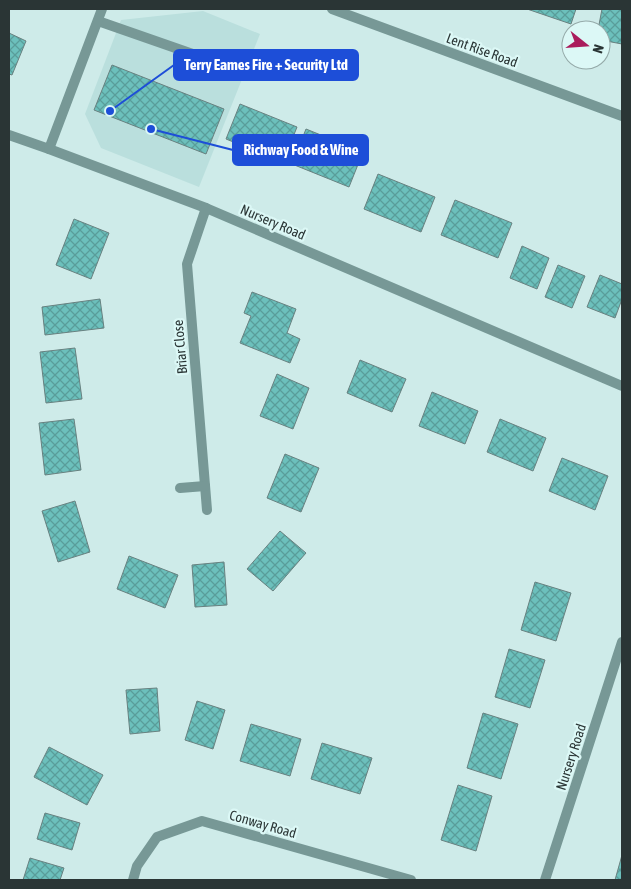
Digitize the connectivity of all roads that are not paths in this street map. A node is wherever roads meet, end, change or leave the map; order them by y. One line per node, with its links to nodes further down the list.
1 (102, 9): 3 (street)
2 (332, 9): 5 (street, Lent Rise Road)
3 (98, 21): 4 (street); 7 (street)
4 (230, 67)
5 (622, 116)
6 (9, 135): 7 (street, Nursery Road)
7 (49, 149): 8 (street, Nursery Road)
8 (206, 208): 9 (street, Nursery Road); 10 (street, Briar Close)
9 (622, 386)
10 (205, 486): 11 (street); 12 (street, Briar Close)
11 (180, 488)
12 (207, 510)
13 (622, 642): 16 (street, Nursery Road)
14 (133, 880): 15 (street, Conway Road)
15 (411, 880)
16 (546, 880)

